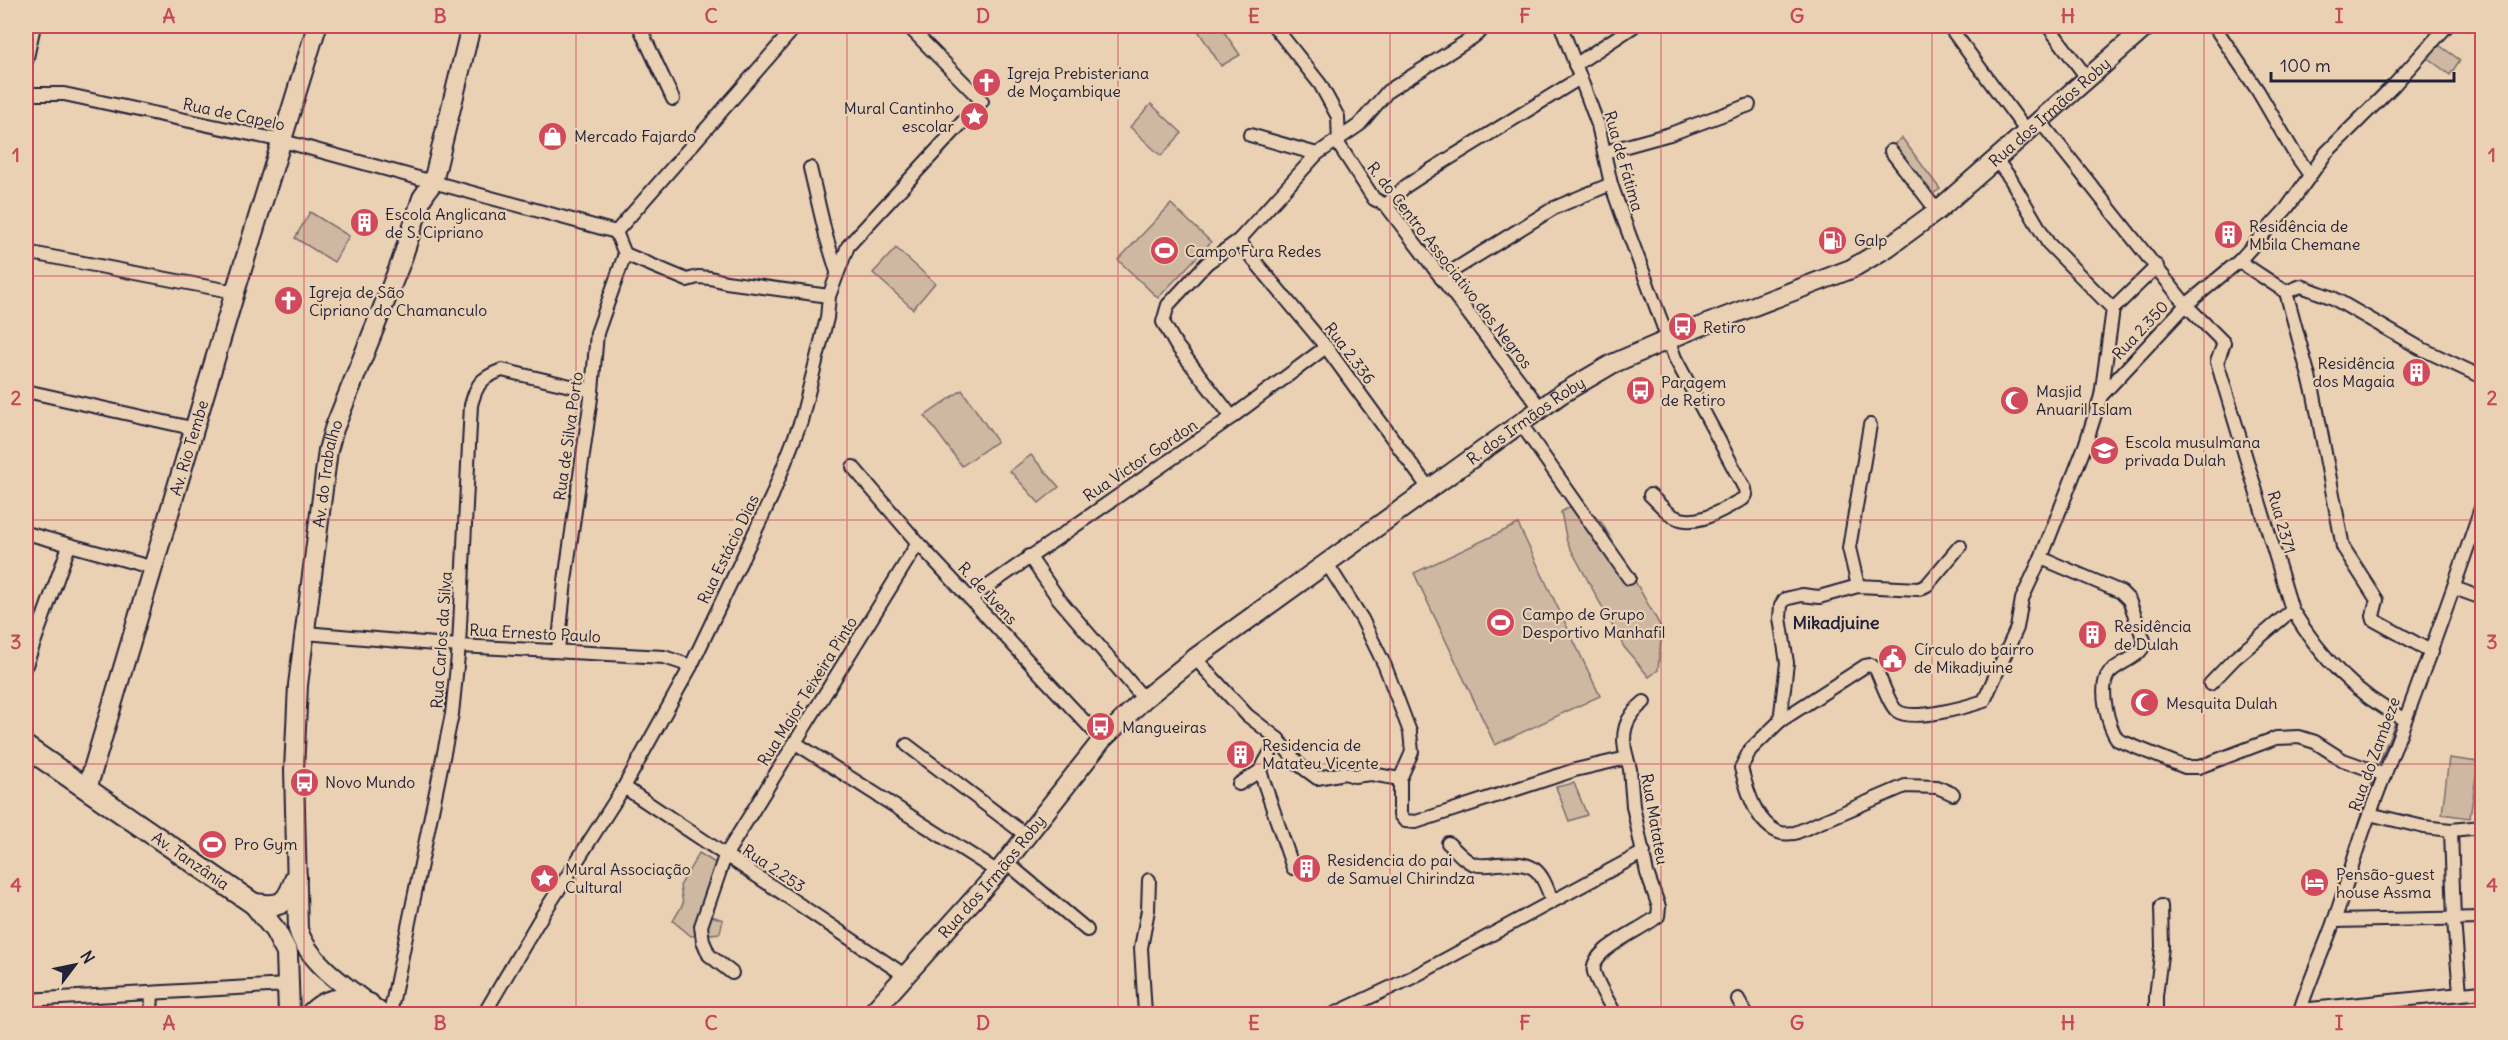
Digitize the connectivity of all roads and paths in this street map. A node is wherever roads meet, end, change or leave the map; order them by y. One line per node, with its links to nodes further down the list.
1 (34, 26): 16 (street)
2 (317, 26): 26 (main road, Av. Rio Tembe)
3 (471, 26): 34 (main road, Av. do Trabalho)
4 (639, 26): 21 (street)
5 (908, 26): 44 (street, Rua Estácio Dias)
6 (1274, 26): 25 (street, R. do Centro Associativo dos Negros)
7 (1487, 26): 25 (street)
8 (1561, 26): 17 (street, Rua de Fátima)
9 (1634, 26): 17 (street)
10 (1949, 26): 23 (street)
11 (2048, 26): 19 (street)
12 (2147, 26): 19 (main road, Rua dos Irmãos Roby)
13 (2214, 26): 33 (street)
14 (2447, 26): 33 (street, Rua 2.350)
15 (792, 27): 38 (street)
16 (26, 62)
17 (1575, 65): 18 (street, Rua de Fátima)
18 (1580, 78): 28 (street, Rua de Fátima); 36 (street)
19 (2088, 79): 23 (main road, Rua dos Irmãos Roby)
20 (26, 94): 26 (street, Rua de Capelo)
21 (673, 99)
22 (1749, 105): 28 (street)
23 (2033, 127): 30 (main road, Rua dos Irmãos Roby); 43 (street)
24 (1250, 135): 29 (street)
25 (1339, 138): 29 (street); 36 (street, R. do Centro Associativo dos Negros)
26 (283, 141): 34 (street, Rua de Capelo); 46 (main road, Av. Rio Tembe)
27 (1891, 151): 37 (street)
28 (1605, 152): 35 (street, Rua de Fátima)
29 (1317, 154): 39 (street)
30 (1996, 160): 32 (main road, Rua dos Irmãos Roby); 50 (street)
31 (810, 168): 44 (street)
32 (1981, 174): 37 (main road, R. dos Irmãos Roby)
33 (2310, 175): 42 (street, Rua 2.350)
34 (433, 182): 38 (street, Rua de Capelo); 80 (main road, Av. do Trabalho)
35 (1611, 184): 45 (street); 51 (street, Rua de Fátima)
36 (1386, 205): 45 (street, R. do Centro Associativo dos Negros)
37 (1937, 211): 51 (main road, R. dos Irmãos Roby)
38 (616, 232): 41 (street)
39 (1239, 240): 52 (street, Rua 2.336); 58 (street)
40 (26, 252): 46 (street)
41 (625, 254): 48 (street); 55 (street, Rua de Silva Porto)
42 (2239, 261): 47 (street); 49 (street, Rua 2.350)
43 (2157, 266): 49 (street); 50 (street)
44 (837, 272): 48 (street, Rua Estácio Dias)
45 (1441, 278): 57 (street, R. do Centro Associativo dos Negros)
46 (235, 292): 61 (main road, Av. Rio Tembe)
47 (2286, 292): 53 (street); 83 (street)
48 (830, 296): 86 (street, Rua Estácio Dias)
49 (2186, 305): 56 (street, Rua 2.350); 79 (street, Rua 2371)
50 (2113, 309): 56 (street)
51 (1669, 339): 57 (main road, R. dos Irmãos Roby); 64 (street, Rua de Fátima)
52 (1326, 347): 58 (street, Rua Victor Gordon); 63 (street, Rua 2.336)
53 (2482, 377)
54 (26, 391): 61 (street)
55 (592, 391): 81 (street, Rua Carlos da Silva); 82 (street, Rua de Silva Porto)
56 (2101, 396): 71 (street, Rua 2.350)
57 (1541, 409): 59 (main road, R. dos Irmãos Roby)
58 (1232, 417): 70 (street, Rua Victor Gordon)
59 (1521, 423): 63 (main road, R. dos Irmãos Roby); 74 (street)
60 (1870, 424): 75 (street)
61 (196, 429): 73 (main road, Av. Rio Tembe)
62 (853, 467): 67 (street, R. de Ivens)
63 (1430, 490): 72 (main road, R. dos Irmãos Roby)
64 (1650, 495)
65 (2482, 505): 76 (street, Rua do Zambeze)
66 (26, 533): 68 (street)
67 (918, 543): 77 (street, R. de Ivens); 94 (street, Rua Major Teixeira Pinto)
68 (69, 546): 73 (street); 85 (street)
69 (1960, 546): 75 (street)
70 (1029, 556): 77 (street, Rua Victor Gordon); 88 (street)
71 (2041, 558): 91 (street, Rua 2.350); 99 (street)
72 (1326, 562): 84 (main road, R. dos Irmãos Roby); 100 (street)
73 (154, 568): 103 (main road, Av. Rio Tembe)
74 (1629, 578)
75 (1858, 586): 91 (street)
76 (2454, 588): 78 (street); 83 (street, Rua do Zambeze)
77 (971, 598): 92 (street, R. de Ivens)
78 (2482, 598)
79 (2292, 610): 87 (street); 90 (street, Rua 2371)
80 (304, 633): 81 (street, Rua Ernesto Paulo); 114 (main road, Av. do Trabalho)
81 (459, 646): 82 (street, Rua Ernesto Paulo); 136 (street, Rua Carlos da Silva)
82 (558, 650): 86 (street, Rua Ernesto Paulo)
83 (2432, 652): 90 (street, Rua do Zambeze)
84 (1195, 658): 88 (main road, R. dos Irmãos Roby); 93 (street)
85 (26, 665)
86 (691, 666): 102 (street, Rua Estácio Dias)
87 (2210, 684)
88 (1144, 699): 92 (main road, R. dos Irmãos Roby)
89 (1644, 702): 97 (street)
90 (2404, 719): 99 (street, Rua do Zambeze)
91 (1780, 721): 104 (street)
92 (1105, 737): 108 (main road, Rua dos Irmãos Roby)
93 (1278, 740): 98 (street); 100 (street)
94 (794, 742): 111 (street, Rua Major Teixeira Pinto); 112 (street)
95 (908, 745): 108 (street)
96 (26, 747): 103 (main road, Av. Tanzânia)
97 (1627, 758): 100 (street, Rua Matateu); 110 (street, Rua Matateu)
98 (1260, 771): 101 (street); 113 (street)
99 (2385, 775): 105 (street, Rua do Zambeze)
100 (1400, 779)
101 (1239, 784)
102 (624, 787): 111 (street, Rua 2.253); 137 (street, Rua Estácio Dias)
103 (87, 789): 117 (main road, Av. Tanzânia)
104 (1953, 794)
105 (2369, 814): 107 (street); 121 (street, Rua do Zambeze)
106 (2482, 827): 107 (street)
107 (2451, 830): 120 (street)
108 (1027, 836): 112 (main road, Rua dos Irmãos Roby)
109 (1448, 843): 116 (street)
110 (1644, 852): 116 (street); 141 (street, Rua Matateu)
111 (725, 856): 123 (street, Rua Major Teixeira Pinto); 124 (street, Rua 2.253)
112 (1002, 867): 122 (street); 124 (main road, Rua dos Irmãos Roby)
113 (1293, 868)
114 (296, 877): 117 (main road); 131 (main road, Av. do Trabalho)
115 (1149, 880): 139 (street)
116 (1552, 901): 140 (street)
117 (254, 904): 125 (main road, Av. Tanzânia)
118 (2161, 906): 143 (street)
119 (2482, 918): 120 (street)
120 (2454, 920): 121 (street); 128 (street)
121 (2334, 921): 132 (street, Rua do Zambeze)
122 (1087, 930)
123 (732, 973)
124 (906, 976): 138 (main road, Rua dos Irmãos Roby)
125 (287, 985): 127 (street); 134 (main road)
126 (2482, 992): 128 (street)
127 (152, 993): 129 (street); 133 (street)
128 (2460, 993): 132 (street)
129 (26, 999)
130 (1738, 999): 142 (street)
131 (375, 1009): 135 (main road)
132 (2300, 1012)
133 (151, 1014)
134 (289, 1014)
135 (311, 1014)
136 (390, 1014)
137 (484, 1014)
138 (871, 1014)
139 (1145, 1014)
140 (1334, 1014)
141 (1615, 1014)
142 (1746, 1014)
143 (2156, 1014)

